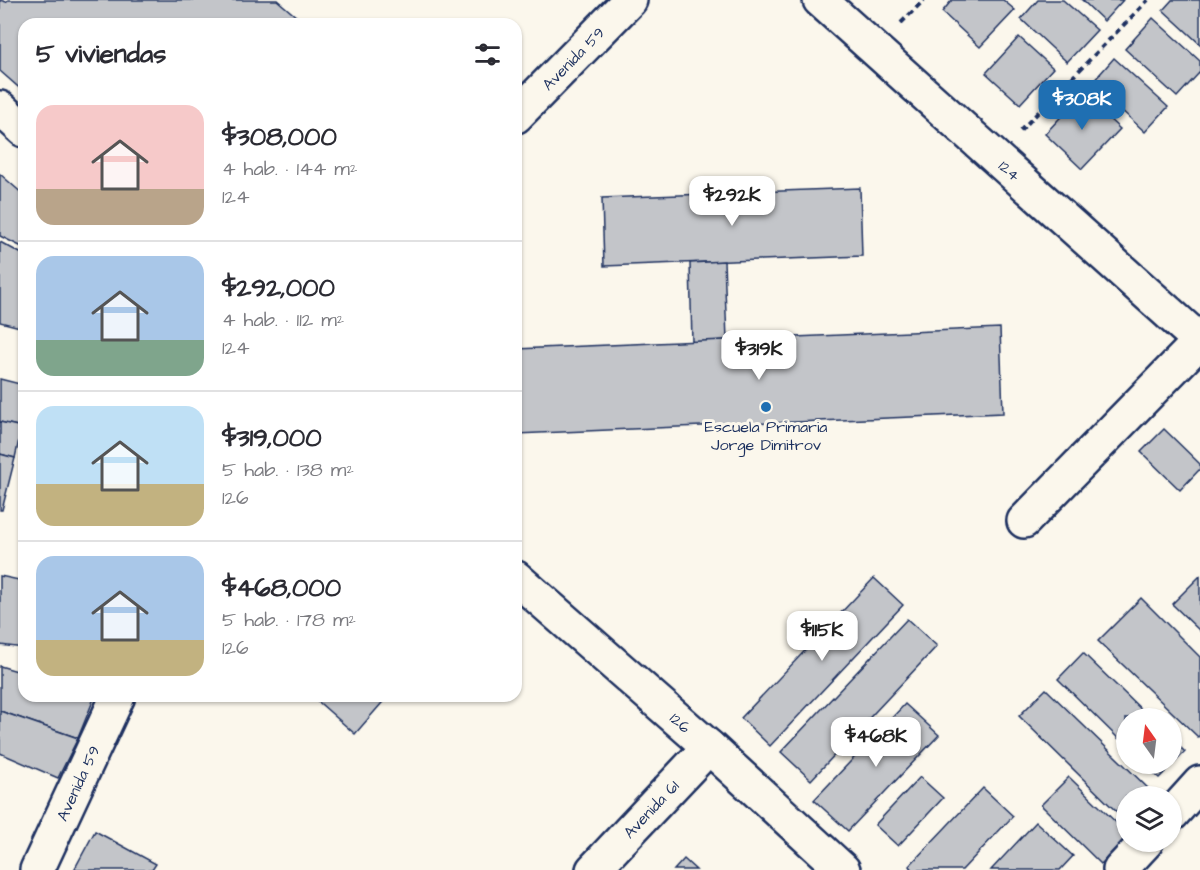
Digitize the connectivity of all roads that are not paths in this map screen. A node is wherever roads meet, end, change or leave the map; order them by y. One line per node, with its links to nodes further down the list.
1 (630, 0): 4 (street, Avenida 59)
2 (820, 0): 6 (street, 124)
3 (0, 108): 5 (street)
4 (522, 110)
5 (18, 124)
6 (1200, 341): 7 (street)
7 (1024, 521)
8 (522, 583): 10 (street, 126)
9 (115, 702): 14 (street, Avenida 59)
10 (709, 747): 15 (street, Avenida 61); 16 (street, 126)
11 (1200, 783): 12 (street)
12 (1182, 803)
13 (1137, 852): 17 (street)
14 (37, 870)
15 (593, 870)
16 (843, 870)
17 (1120, 870)

